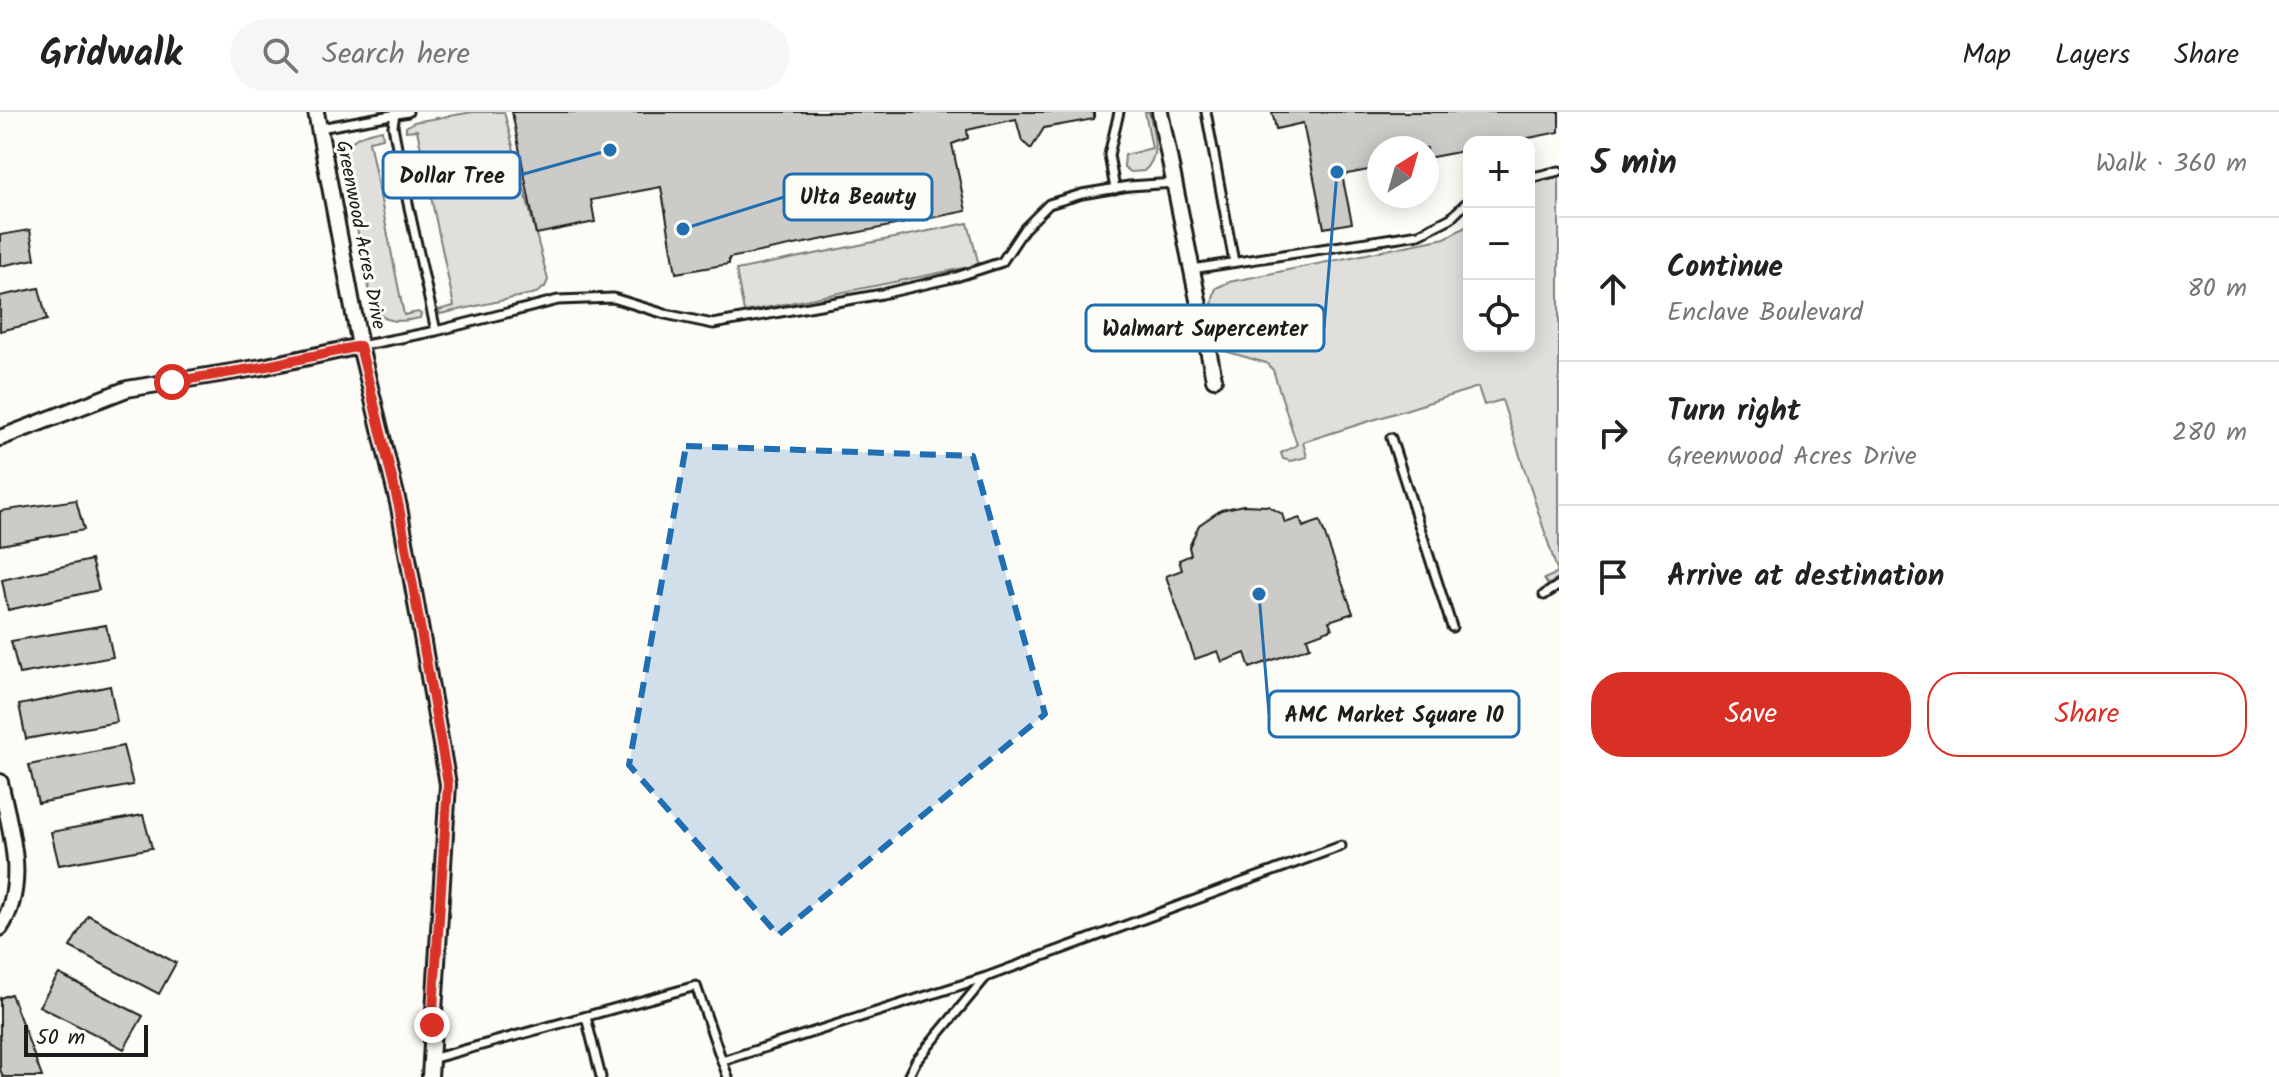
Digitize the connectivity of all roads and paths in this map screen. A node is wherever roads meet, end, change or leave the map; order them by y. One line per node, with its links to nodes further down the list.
1 (316, 112): 7 (street, Greenwood Acres Drive)
2 (408, 112): 6 (lane)
3 (1119, 112): 11 (lane)
4 (1160, 112): 10 (street)
5 (1206, 112): 13 (lane)
6 (395, 114): 7 (lane); 15 (lane)
7 (319, 128): 16 (street, Greenwood Acres Drive)
8 (1559, 171): 9 (lane)
9 (1535, 177)
10 (1175, 183): 11 (lane); 14 (street)
11 (1115, 189): 15 (lane)
12 (1463, 206): 13 (lane)
13 (1234, 262): 14 (lane)
14 (1192, 269): 17 (street)
15 (436, 331): 16 (lane)
16 (360, 346): 18 (street); 28 (street, Greenwood Acres Drive)
17 (1214, 379)
18 (0, 438)
19 (1391, 438): 22 (lane)
20 (1559, 585): 21 (lane)
21 (1544, 595)
22 (1452, 627)
23 (0, 782): 25 (street)
24 (1341, 846): 26 (lane)
25 (1, 927)
26 (986, 977): 29 (lane); 33 (lane)
27 (586, 1017): 28 (lane); 29 (lane); 31 (lane)
28 (430, 1060): 30 (street, Greenwood Acres Drive)
29 (722, 1061): 32 (lane)
30 (430, 1077)
31 (601, 1077)
32 (728, 1077)
33 (908, 1077)

